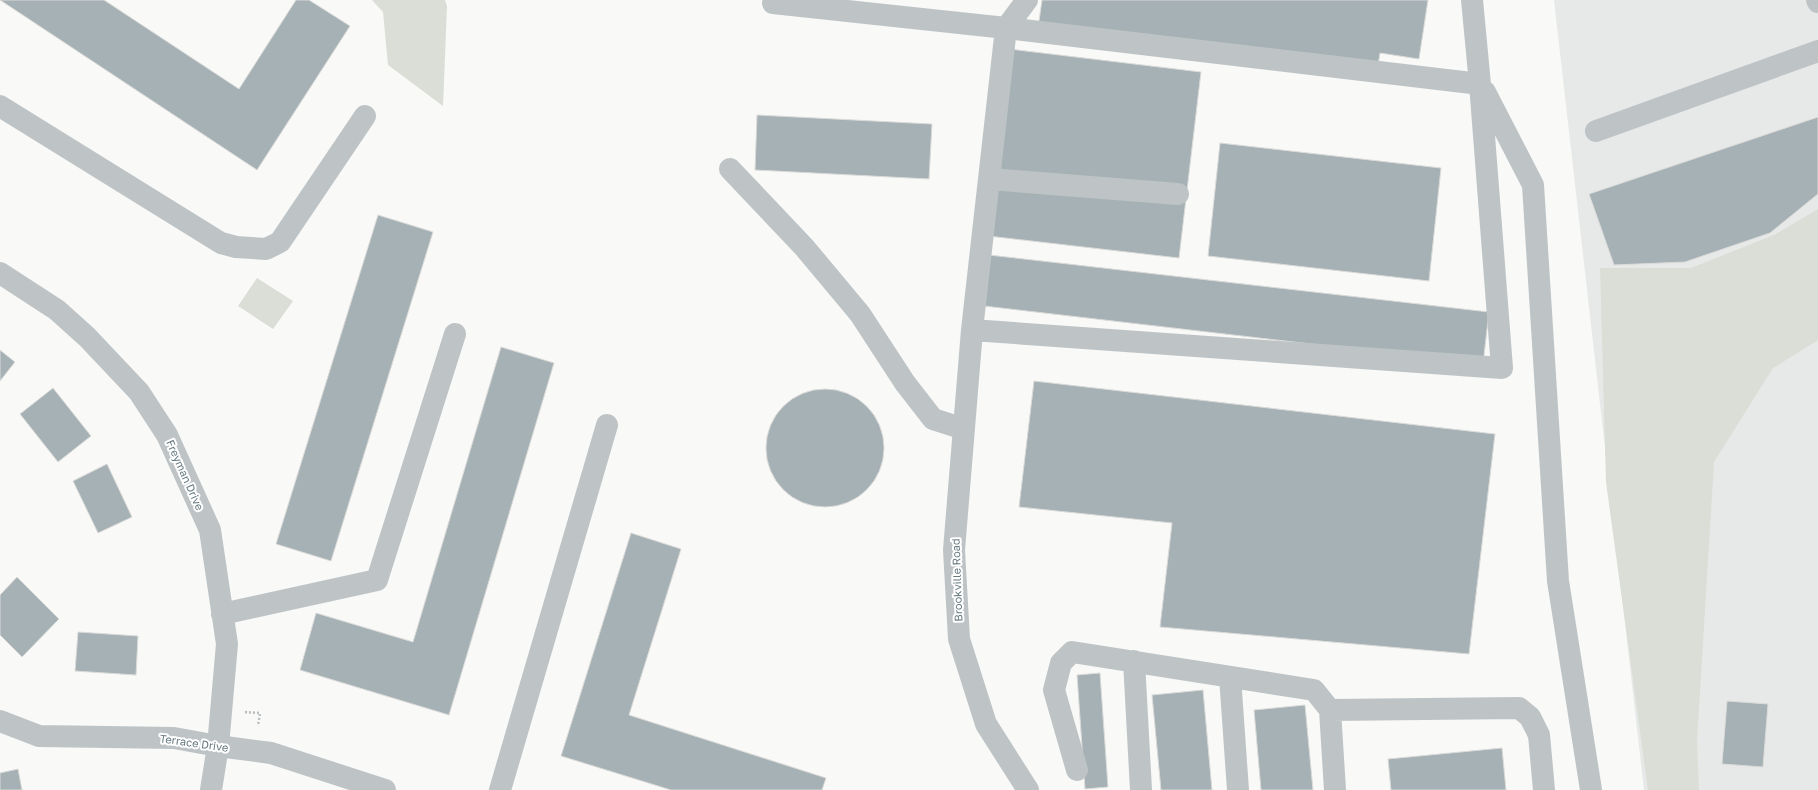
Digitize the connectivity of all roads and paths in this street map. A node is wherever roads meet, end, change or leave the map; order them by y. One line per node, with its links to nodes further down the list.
1 (1028, 0): 4 (street)
2 (1472, 0): 6 (street)
3 (773, 3): 4 (street)
4 (1006, 28): 6 (street); 11 (street, Brookville Road)
5 (1818, 50): 9 (street)
6 (1480, 84): 14 (street); 33 (street)
7 (0, 106): 8 (street)
8 (365, 116)
9 (1596, 131)
10 (730, 169): 17 (street)
11 (989, 179): 12 (street); 14 (street, Brookville Road)
12 (1178, 194)
13 (0, 273): 18 (street, Freyman Drive)
14 (972, 330): 17 (street, Brookville Road)
15 (455, 334): 18 (street)
16 (607, 425): 27 (street)
17 (964, 428): 28 (street, Brookville Road)
18 (222, 614): 23 (street, Freyman Drive)
19 (1134, 661): 20 (street); 24 (street); 29 (street)
20 (1230, 677): 21 (street); 30 (street)
21 (1330, 710): 31 (street); 32 (street)
22 (0, 721): 23 (street, Terrace Drive)
23 (218, 746): 25 (street, Freyman Drive); 26 (street, Terrace Drive)
24 (1077, 770)
25 (211, 790)
26 (385, 790)
27 (500, 790)
28 (1028, 790)
29 (1141, 790)
30 (1238, 790)
31 (1335, 790)
32 (1544, 790)
33 (1591, 790)

